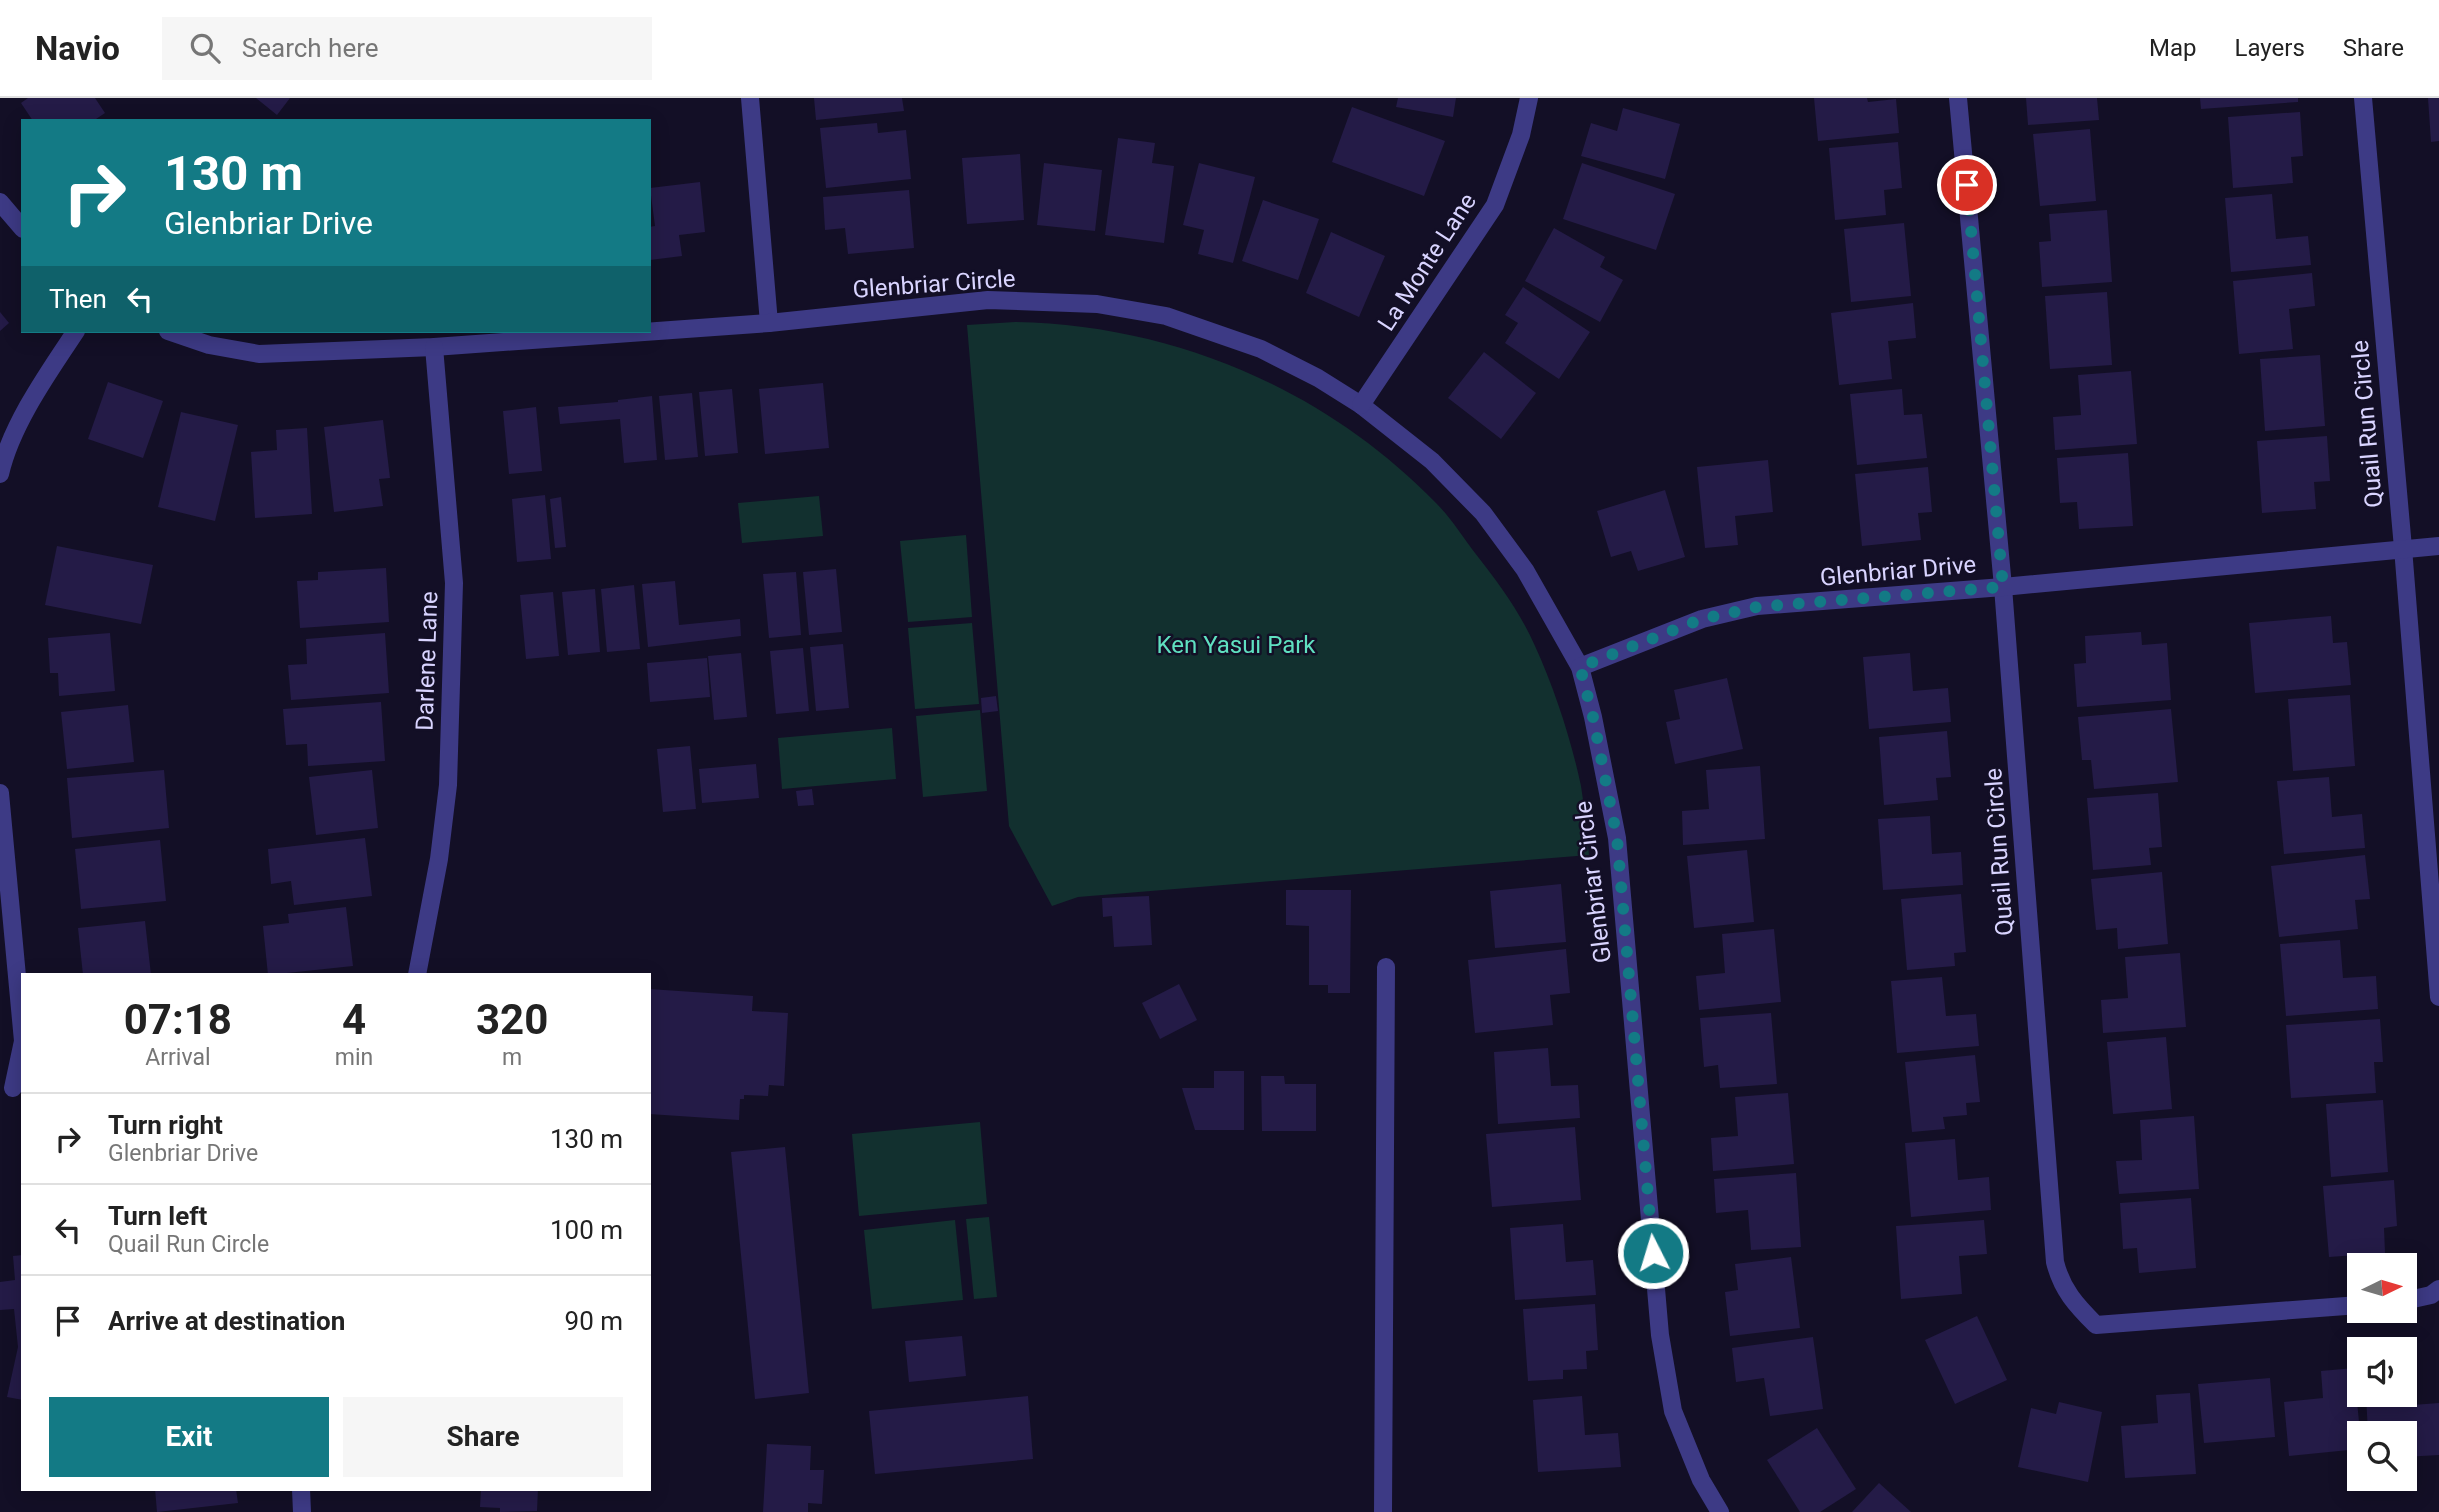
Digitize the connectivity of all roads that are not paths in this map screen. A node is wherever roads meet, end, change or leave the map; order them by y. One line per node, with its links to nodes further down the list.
1 (750, 98): 7 (street)
2 (1529, 98): 13 (street, La Monte Lane)
3 (1958, 98): 17 (street, Quail Run Circle)
4 (2363, 98): 16 (street, Quail Run Circle)
5 (0, 202): 6 (street)
6 (21, 227)
7 (769, 323): 8 (street, Glenbriar Circle); 13 (street, Glenbriar Circle)
8 (651, 331)
9 (74, 333): 14 (street)
10 (174, 333): 12 (street, Glenbriar Circle)
11 (629, 333): 12 (street, Glenbriar Circle)
12 (434, 347): 21 (street, Darlene Lane)
13 (1361, 405): 18 (street, Glenbriar Circle)
14 (0, 474)
15 (2439, 546): 16 (street, Glenbriar Drive)
16 (2403, 548): 17 (street, Glenbriar Drive); 22 (street, Quail Run Circle)
17 (2003, 587): 18 (street, Glenbriar Drive); 28 (street, Quail Run Circle)
18 (1580, 667): 32 (street, Glenbriar Circle)
19 (0, 793): 23 (street)
20 (1386, 967): 31 (street)
21 (417, 973)
22 (2439, 997)
23 (21, 1019)
24 (21, 1050): 25 (street)
25 (13, 1088)
26 (2439, 1289): 27 (street)
27 (2417, 1298)
28 (2347, 1306)
29 (301, 1491): 30 (street)
30 (302, 1512)
31 (1383, 1512)
32 (1720, 1512)

